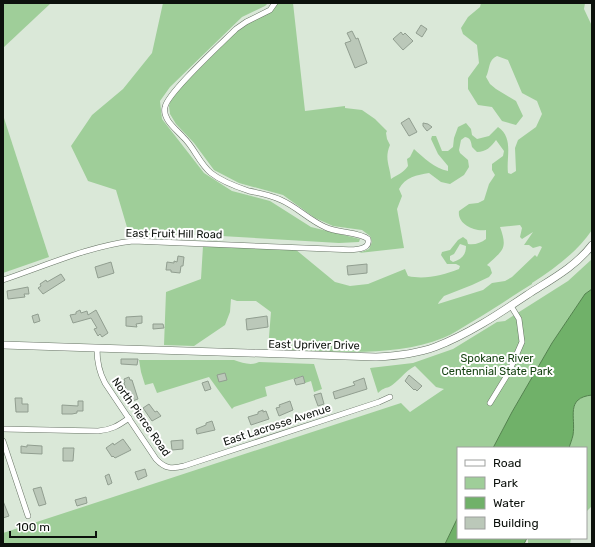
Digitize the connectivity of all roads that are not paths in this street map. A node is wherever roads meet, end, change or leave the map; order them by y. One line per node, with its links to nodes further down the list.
1 (275, 3): 3 (street, East Fruit Hill Road)
2 (592, 245): 4 (street, East Upriver Drive)
3 (3, 280)
4 (511, 306): 6 (street, East Upriver Drive); 8 (street)
5 (3, 345): 6 (street, East Upriver Drive)
6 (97, 349): 9 (street, North Pierce Road)
7 (390, 397): 12 (street, East Lacrosse Avenue)
8 (490, 404)
9 (129, 418): 10 (street); 12 (street, North Pierce Road)
10 (3, 429)
11 (3, 441): 13 (street)
12 (169, 468)
13 (28, 516)

